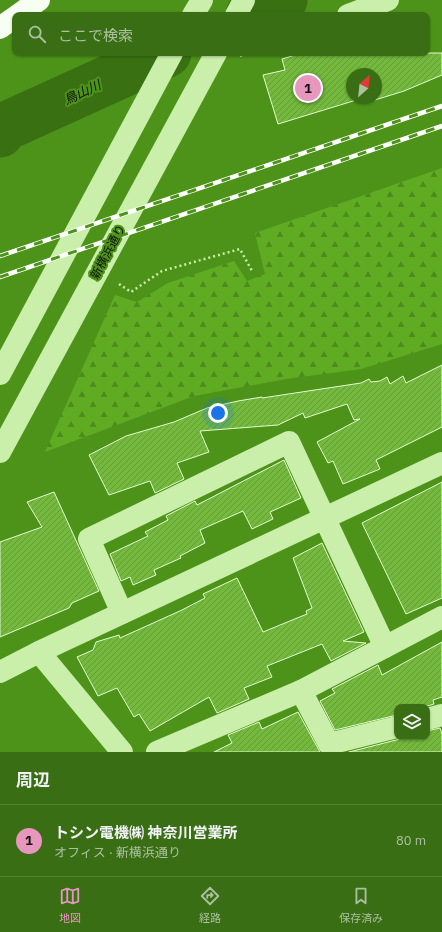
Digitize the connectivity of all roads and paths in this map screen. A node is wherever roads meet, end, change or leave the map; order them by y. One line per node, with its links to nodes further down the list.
1 (39, 0): 5 (main road)
2 (202, 0): 6 (street)
3 (244, 0): 7 (street)
4 (388, 0): 8 (street)
5 (22, 12)
6 (195, 12)
7 (238, 12)
8 (356, 12)
9 (12, 19): 10 (main road)
10 (0, 28)
11 (170, 56): 15 (street)
12 (212, 60): 13 (street, 新横浜通り)
13 (98, 271): 14 (path); 16 (street, 新横浜通り)
14 (252, 272)
15 (0, 374)
16 (0, 452)
17 (442, 463): 18 (street)
18 (324, 518): 19 (street); 19 (street); 21 (street)
19 (122, 613): 22 (street)
20 (442, 617): 21 (street)
21 (384, 646): 24 (street)
22 (39, 652): 23 (street); 28 (street)
23 (0, 672)
24 (301, 691): 27 (street); 29 (street)
25 (442, 715): 26 (street)
26 (430, 718)
27 (394, 728)
28 (122, 752)
29 (157, 752)

